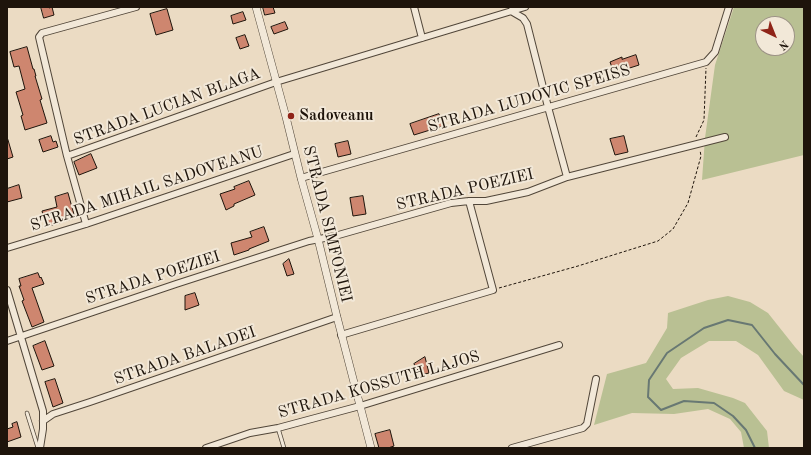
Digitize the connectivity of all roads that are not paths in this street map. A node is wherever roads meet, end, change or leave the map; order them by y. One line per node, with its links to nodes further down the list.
1 (136, 7): 12 (street)
2 (256, 7): 8 (street, STRADA SIMFONIEI)
3 (414, 7): 7 (street)
4 (525, 7): 6 (street, STRADA LUCIAN BLAGA)
5 (729, 7): 9 (street, STRADA LUDOVIC SPEISS)
6 (511, 11): 7 (street, STRADA LUCIAN BLAGA); 9 (street)
7 (422, 38): 8 (street, STRADA LUCIAN BLAGA)
8 (276, 82): 11 (street, STRADA SIMFONIEI); 12 (street, STRADA LUCIAN BLAGA)
9 (548, 107): 13 (street); 14 (street, STRADA LUDOVIC SPEISS)
10 (725, 137): 13 (street, STRADA POEZIEI)
11 (294, 154): 14 (street, STRADA SIMFONIEI); 16 (street, STRADA MIHAIL SADOVEANU)
12 (67, 156): 16 (street)
13 (567, 177): 15 (street, STRADA POEZIEI)
14 (300, 178): 17 (street, STRADA SIMFONIEI)
15 (469, 201): 17 (street, STRADA POEZIEI); 21 (street)
16 (86, 224): 18 (street, STRADA MIHAIL SADOVEANU)
17 (318, 240): 20 (street, STRADA SIMFONIEI); 22 (street, STRADA POEZIEI)
18 (7, 248)
19 (7, 290): 22 (street)
20 (337, 317): 21 (street, STRADA SIMFONIEI); 28 (street, STRADA BALADEI)
21 (341, 335): 26 (street, STRADA SIMFONIEI)
22 (21, 336): 23 (street, STRADA POEZIEI); 28 (street)
23 (7, 339)
24 (559, 345): 26 (street, STRADA KOSSUTH LAJOS)
25 (596, 380): 34 (street)
26 (360, 406): 29 (street, STRADA KOSSUTH LAJOS); 33 (street, STRADA SIMFONIEI)
27 (27, 413): 30 (lane)
28 (43, 421): 30 (street)
29 (278, 428): 31 (street, STRADA KOSSUTH LAJOS); 32 (lane)
30 (39, 448)
31 (206, 448)
32 (284, 448)
33 (371, 448)
34 (512, 448)

